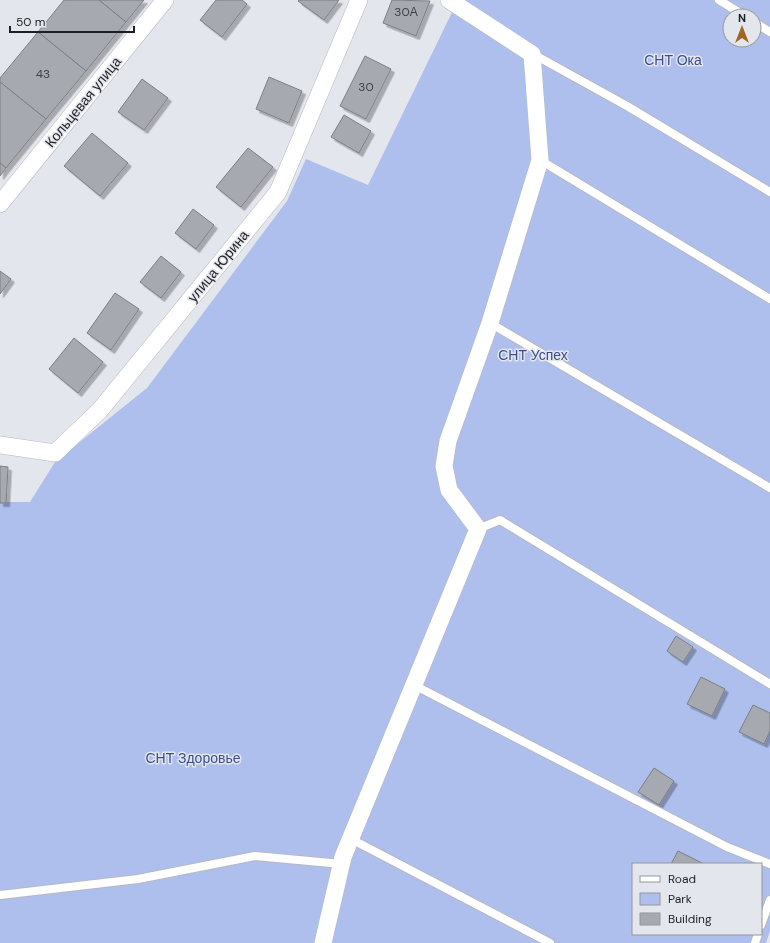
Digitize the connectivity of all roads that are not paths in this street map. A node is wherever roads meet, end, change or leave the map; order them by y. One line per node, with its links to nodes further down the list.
1 (166, 0): 9 (street, Кольцевая улица)
2 (359, 0): 12 (street, улица Юрина)
3 (449, 0): 6 (street)
4 (719, 0): 5 (lane)
5 (732, 8)
6 (532, 54): 7 (street); 8 (lane)
7 (540, 160): 10 (lane); 11 (street)
8 (770, 192)
9 (0, 204)
10 (770, 299)
11 (490, 323): 13 (lane); 14 (street)
12 (0, 445)
13 (770, 488)
14 (478, 529): 15 (lane); 16 (street)
15 (770, 684)
16 (414, 685): 17 (street); 19 (lane)
17 (351, 839): 18 (street); 24 (lane)
18 (342, 864): 20 (lane); 23 (street)
19 (770, 864)
20 (0, 895)
21 (770, 900): 22 (lane)
22 (762, 923)
23 (323, 943)
24 (550, 943)

